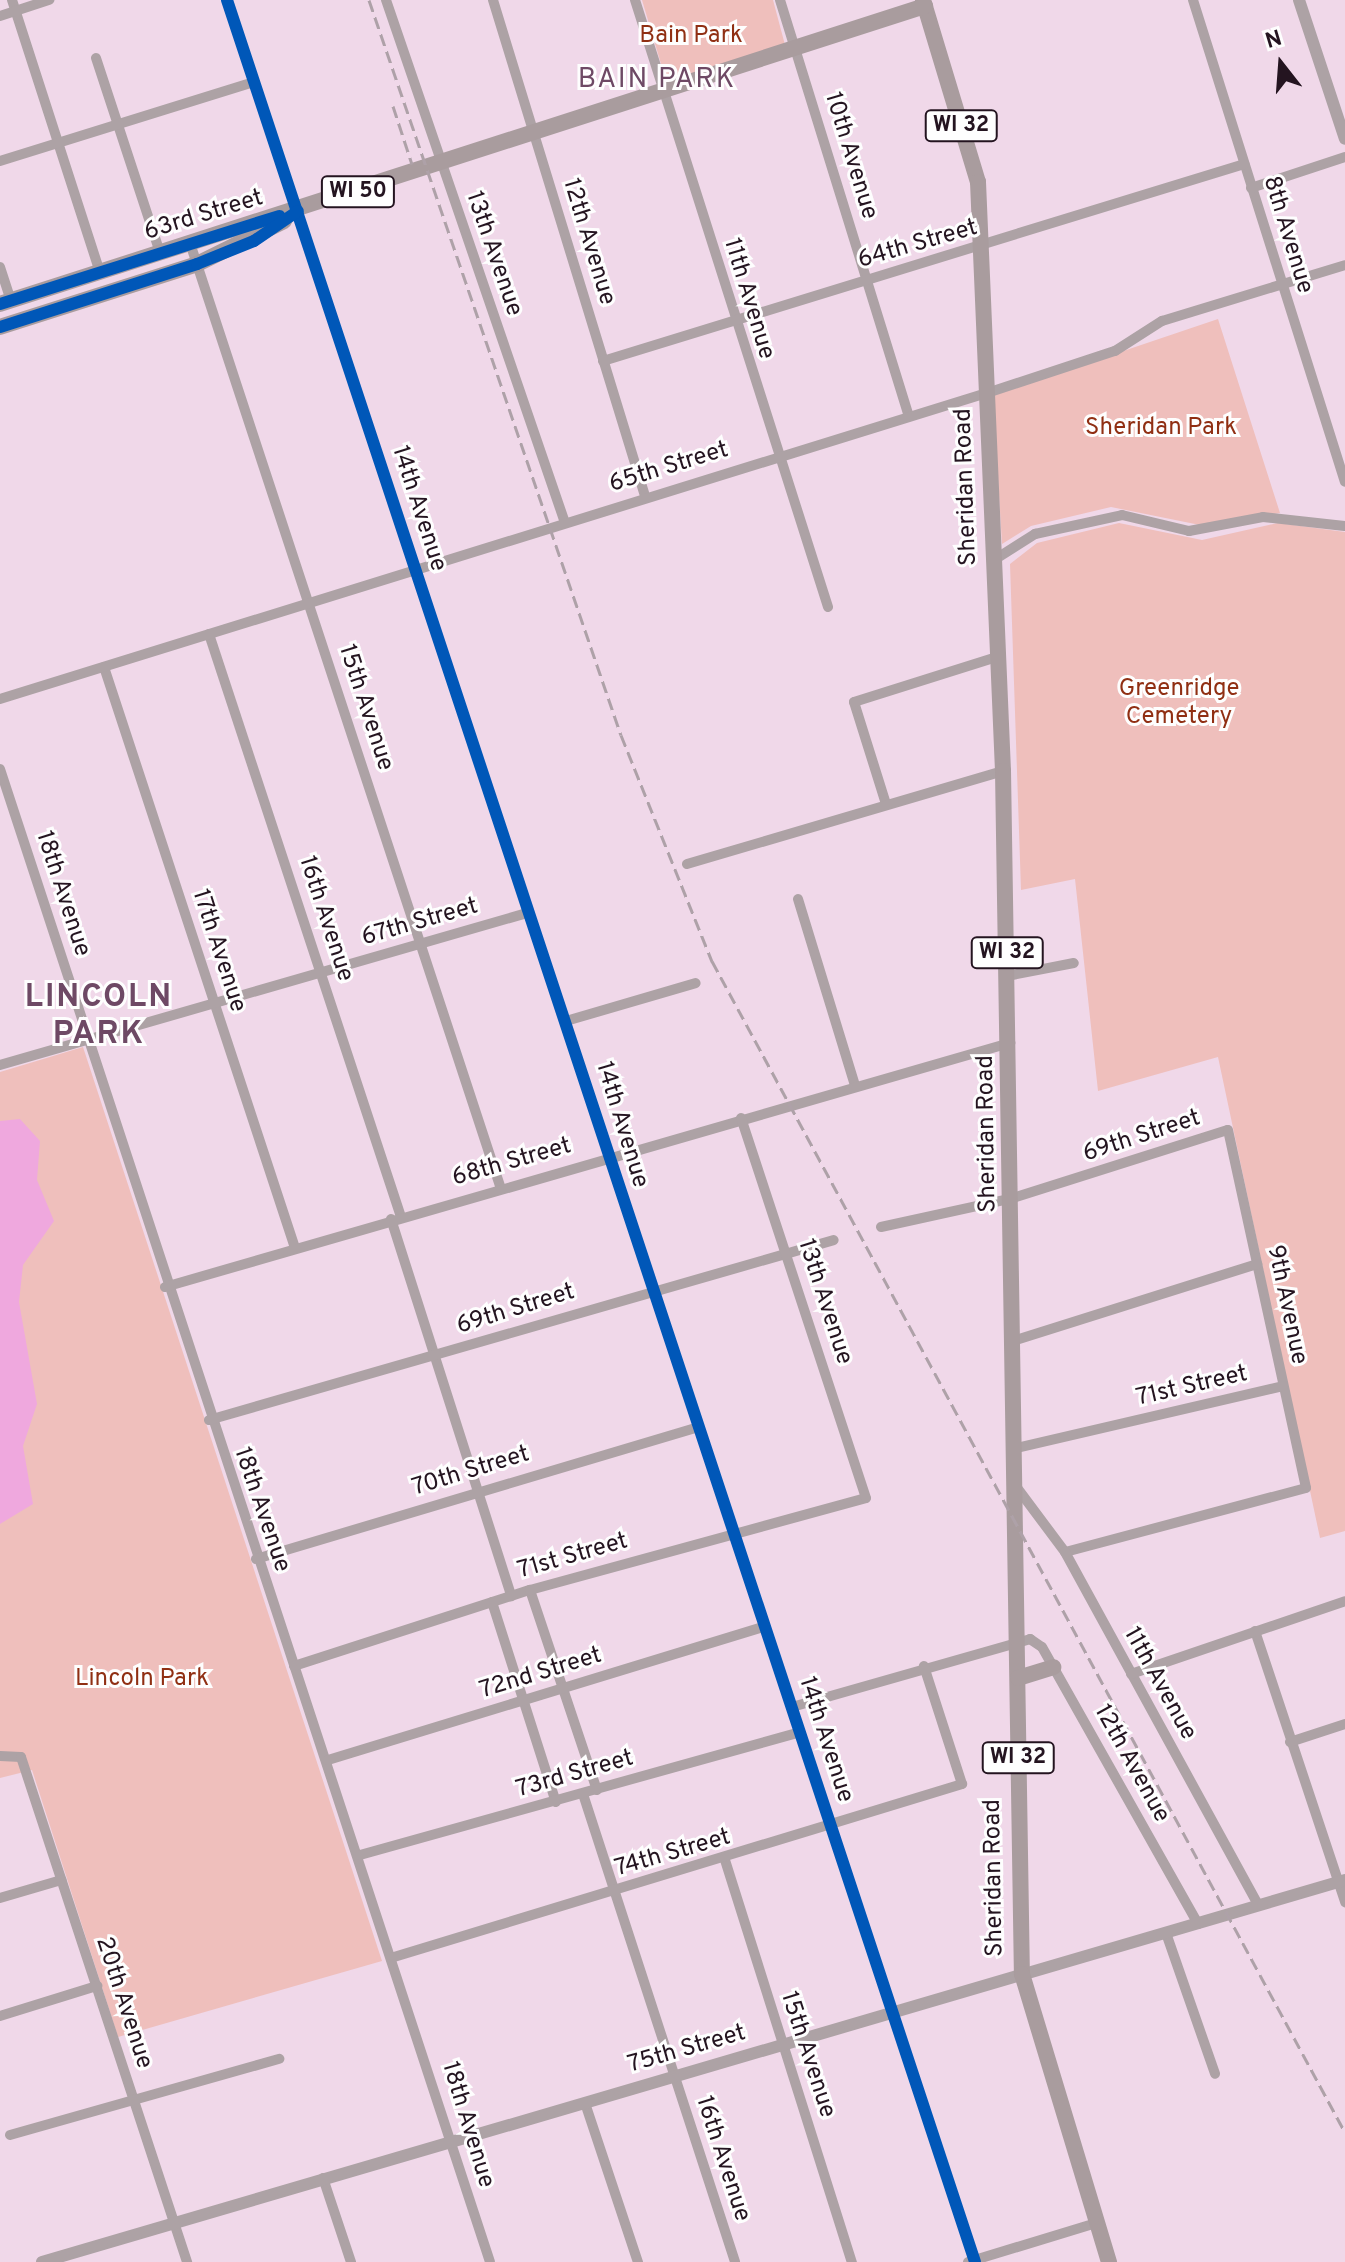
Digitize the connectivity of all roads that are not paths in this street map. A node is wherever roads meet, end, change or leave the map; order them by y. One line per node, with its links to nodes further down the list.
1 (49, 0): 10 (street)
2 (227, 0): 14 (street, 14th Avenue)
3 (386, 0): 23 (street, 13th Avenue)
4 (635, 0): 15 (street, 11th Avenue)
5 (780, 0): 12 (street, 10th Avenue)
6 (1193, 0): 22 (street, 8th Avenue)
7 (1299, 0): 18 (street)
8 (495, 1): 17 (street, 12th Avenue)
9 (924, 3): 12 (main road, 63rd Street / WI 50); 27 (main road, Sheridan Road / WI 32)
10 (14, 5): 11 (street); 19 (street)
11 (0, 16)
12 (796, 49): 15 (main road, 63rd Street / WI 50); 33 (street, 10th Avenue)
13 (96, 58): 16 (street)
14 (253, 82): 16 (street); 25 (street, 14th Avenue)
15 (663, 93): 17 (main road, 63rd Street / WI 50); 36 (street, 11th Avenue)
16 (119, 124): 19 (street); 28 (street)
17 (535, 136): 23 (main road, 63rd Street / WI 50); 38 (street, 12th Avenue)
18 (1345, 139)
19 (58, 143): 21 (street); 32 (street)
20 (1345, 157): 24 (street)
21 (0, 161)
22 (1244, 164): 24 (street, 8th Avenue); 27 (street, 64th Street)
23 (442, 167): 25 (main road, 63rd Street / WI 50); 44 (street, 13th Avenue)
24 (1251, 188): 34 (street, 8th Avenue)
25 (298, 211): 26 (main road, 63rd Street / WI 50); 29 (main road, 63rd Street / WI 50); 47 (street, 14th Avenue)
26 (190, 243): 28 (main road, 63rd Street / WI 50); 29 (street, 15th Avenue)
27 (979, 248): 33 (street, 64th Street); 39 (main road, Sheridan Road / WI 32)
28 (160, 253): 32 (main road, 63rd Street / WI 50)
29 (197, 264): 37 (main road, 63rd Street / WI 50); 48 (street, 15th Avenue)
30 (1345, 265): 34 (street, 65th Street)
31 (0, 267): 35 (street)
32 (100, 272): 35 (main road, 63rd Street / WI 50)
33 (867, 281): 36 (street, 64th Street); 40 (street, 10th Avenue)
34 (1281, 283): 39 (street, 65th Street); 42 (street, 8th Avenue)
35 (5, 302)
36 (735, 321): 38 (street, 64th Street); 41 (street, 11th Avenue)
37 (0, 327)
38 (603, 361): 43 (street, 12th Avenue)
39 (987, 393): 40 (street, 65th Street); 46 (main road, Sheridan Road / WI 32)
40 (909, 416): 41 (street, 65th Street)
41 (776, 457): 43 (street, 65th Street); 49 (street, 11th Avenue)
42 (1345, 482)
43 (645, 496): 44 (street, 65th Street)
44 (564, 520): 47 (street, 65th Street)
45 (1345, 526): 46 (street)
46 (994, 560): 51 (main road, Sheridan Road / WI 32)
47 (414, 569): 48 (street, 65th Street); 59 (street, 14th Avenue)
48 (310, 603): 50 (street, 65th Street); 60 (street, 15th Avenue)
49 (828, 607)
50 (209, 634): 52 (street, 65th Street); 62 (street, 16th Avenue)
51 (1000, 656): 55 (main road, Sheridan Road / WI 32); 56 (street)
52 (104, 667): 53 (street, 65th Street); 65 (street, 17th Avenue)
53 (0, 699)
54 (0, 769): 67 (street, 18th Avenue)
55 (1003, 771): 56 (street); 63 (main road, Sheridan Road / WI 32)
56 (886, 804): 57 (street)
57 (687, 864)
58 (798, 899): 70 (street)
59 (527, 913): 60 (street, 67th Street); 66 (street, 14th Avenue)
60 (421, 944): 62 (street, 67th Street); 74 (street, 15th Avenue)
61 (1074, 963): 63 (street)
62 (322, 972): 65 (street, 67th Street); 76 (street, 16th Avenue)
63 (1007, 976): 68 (main road, Sheridan Road / WI 32)
64 (696, 983): 66 (street)
65 (214, 1003): 67 (street, 67th Street); 79 (street, 17th Avenue)
66 (566, 1021): 73 (street, 14th Avenue)
67 (88, 1040): 69 (street, 67th Street); 82 (street, 18th Avenue)
68 (1010, 1043): 70 (street, 68th Street); 75 (main road, Sheridan Road / WI 32)
69 (0, 1065)
70 (855, 1085): 71 (street, 68th Street)
71 (741, 1118): 73 (street, 68th Street); 80 (street, 13th Avenue)
72 (1228, 1130): 75 (street, 69th Street); 81 (street, 9th Avenue)
73 (607, 1157): 74 (street, 68th Street); 83 (street, 14th Avenue)
74 (500, 1186): 76 (street, 68th Street)
75 (1013, 1198): 77 (street, 69th Street); 84 (main road, Sheridan Road / WI 32)
76 (396, 1218): 79 (street, 68th Street); 85 (street, 16th Avenue)
77 (881, 1227)
78 (834, 1240): 80 (street, 69th Street)
79 (295, 1248): 82 (street, 68th Street)
80 (787, 1253): 83 (street, 69th Street); 92 (street, 13th Avenue)
81 (1257, 1264): 84 (street); 86 (street, 9th Avenue)
82 (165, 1287): 87 (street, 18th Avenue)
83 (652, 1291): 85 (street, 69th Street); 88 (street, 14th Avenue)
84 (1016, 1340): 89 (main road, Sheridan Road / WI 32)
85 (433, 1356): 87 (street, 69th Street); 91 (street, 16th Avenue)
86 (1283, 1386): 89 (street, 71st Street); 94 (street, 9th Avenue)
87 (209, 1420): 95 (street, 18th Avenue)
88 (699, 1427): 91 (street, 70th Street); 93 (street, 14th Avenue)
89 (1017, 1448): 90 (main road, Sheridan Road / WI 32)
90 (1018, 1489): 94 (street, 11th Avenue); 102 (main road, Sheridan Road / WI 32)
91 (479, 1490): 95 (street, 70th Street); 97 (street, 16th Avenue)
92 (866, 1498): 93 (street, 71st Street)
93 (734, 1530): 96 (street, 71st Street); 100 (street, 14th Avenue)
94 (1065, 1552): 106 (street, 11th Avenue)
95 (256, 1559): 103 (street, 18th Avenue)
96 (530, 1590): 97 (street, 71st Street); 108 (street)
97 (511, 1596): 99 (street, 71st Street)
98 (1345, 1601): 101 (street)
99 (492, 1602): 103 (street, 71st Street); 109 (street)
100 (765, 1626): 108 (street, 72nd Street); 110 (street, 14th Avenue)
101 (1255, 1631): 106 (street); 113 (street)
102 (1018, 1637): 104 (street); 105 (street, 12th Avenue); 107 (main road, Sheridan Road / WI 32)
103 (294, 1666): 115 (street, 18th Avenue)
104 (924, 1666): 110 (street); 119 (street, 74th Street)
105 (1053, 1667): 107 (main road); 128 (street, 12th Avenue)
106 (1131, 1674): 127 (street, 11th Avenue)
107 (1018, 1678): 131 (main road, Sheridan Road / WI 32)
108 (564, 1688): 109 (street, 72nd Street); 116 (street)
109 (524, 1700): 115 (street, 72nd Street); 118 (street)
110 (792, 1707): 112 (street, 14th Avenue)
111 (1345, 1724): 113 (street)
112 (800, 1732): 116 (street, 73rd Street); 119 (street, 14th Avenue)
113 (1290, 1742): 123 (street)
114 (0, 1756): 122 (street, 20th Avenue)
115 (328, 1760): 120 (street, 18th Avenue)
116 (597, 1790): 117 (street, 73rd Street)
117 (583, 1794): 118 (street, 73rd Street); 124 (street, 16th Avenue)
118 (556, 1802): 120 (street, 73rd Street)
119 (829, 1826): 121 (street, 74th Street); 133 (street, 14th Avenue)
120 (360, 1855): 130 (street, 18th Avenue)
121 (725, 1860): 124 (street, 74th Street); 135 (street, 15th Avenue)
122 (61, 1880): 125 (street); 132 (street, 20th Avenue)
123 (1340, 1881): 126 (street); 127 (street, 75th Street)
124 (612, 1892): 130 (street, 74th Street); 138 (street, 16th Avenue)
125 (0, 1898)
126 (1345, 1902)
127 (1258, 1905): 128 (street, 75th Street)
128 (1198, 1924): 129 (street, 75th Street)
129 (1166, 1933): 131 (street, 75th Street); 137 (street)
130 (394, 1957): 142 (street, 18th Avenue)
131 (1022, 1974): 133 (street, 75th Street); 145 (main road, Sheridan Road / WI 32)
132 (97, 1986): 134 (street); 139 (street, 20th Avenue)
133 (894, 2014): 135 (street, 75th Street); 147 (street, 14th Avenue)
134 (0, 2016)
135 (783, 2046): 138 (street, 75th Street); 153 (street, 15th Avenue)
136 (279, 2059): 139 (street)
137 (1215, 2074)
138 (674, 2077): 140 (street, 75th Street); 152 (street, 16th Avenue)
139 (133, 2100): 141 (street); 144 (street, 20th Avenue)
140 (585, 2103): 142 (street, 75th Street); 151 (street)
141 (10, 2135)
142 (451, 2141): 143 (street, 75th Street); 150 (street, 18th Avenue)
143 (323, 2178): 144 (street, 75th Street); 149 (street)
144 (174, 2223): 146 (street, 75th Street); 148 (street, 20th Avenue)
145 (1096, 2223): 147 (street); 154 (main road, Sheridan Road / WI 32)
146 (45, 2261)
147 (973, 2261)
148 (187, 2262)
149 (351, 2262)
150 (490, 2262)
151 (638, 2262)
152 (735, 2262)
153 (852, 2262)
154 (1109, 2262)

